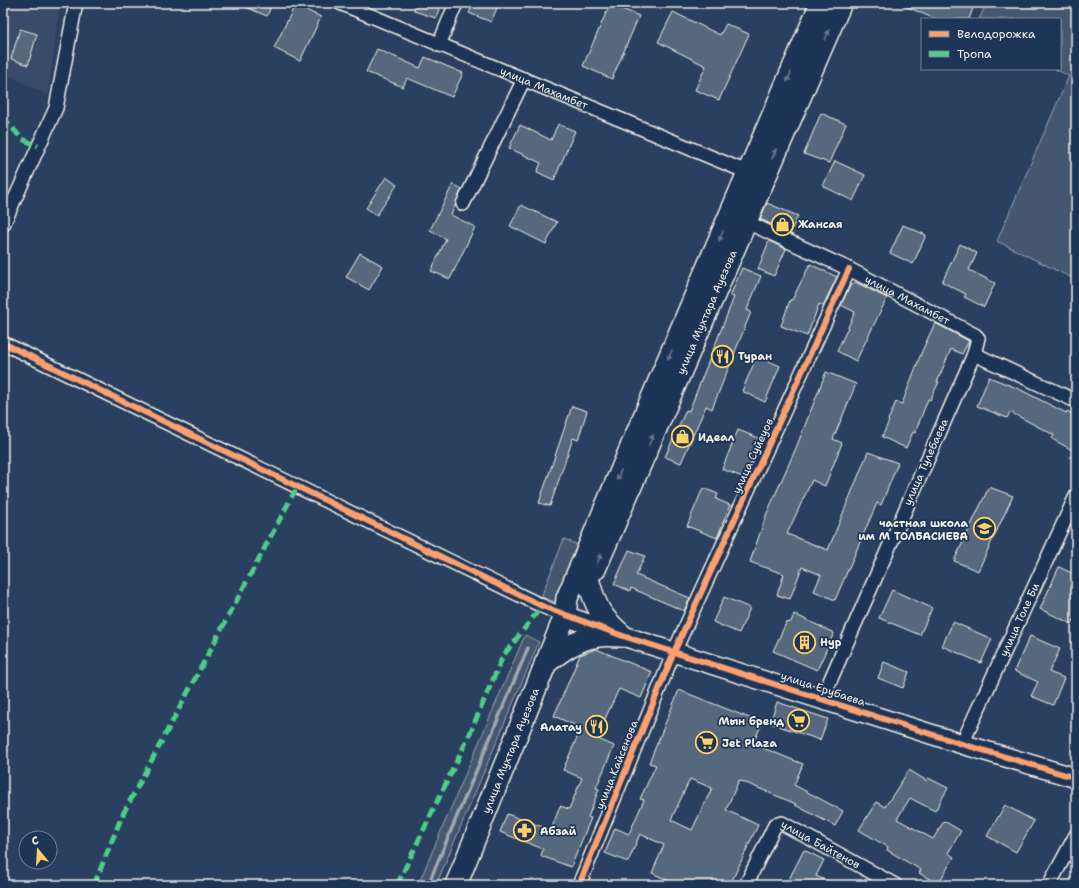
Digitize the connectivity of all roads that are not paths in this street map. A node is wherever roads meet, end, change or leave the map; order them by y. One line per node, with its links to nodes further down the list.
1 (76, 3): 11 (street)
2 (340, 3): 6 (street, улица Махамбет)
3 (456, 3): 6 (street)
4 (821, 3): 8 (main road, улица Мухтара Ауезова, one-way to 8)
5 (841, 3): 8 (main road, улица Мухтара Ауезова, one-way to 5)
6 (439, 44): 7 (street, улица Махамбет)
7 (524, 79): 8 (street, улица Махамбет); 9 (street)
8 (755, 175): 10 (main road, улица Мухтара Ауезова)
9 (463, 204)
10 (738, 218): 12 (street, улица Махамбет); 18 (main road, улица Мухтара Ауезова, one-way to 10); 19 (main road, улица Мухтара Ауезова, one-way to 19)
11 (3, 225)
12 (849, 270): 13 (street, улица Махамбет); 21 (street, улица Суйеуов)
13 (975, 335): 15 (street, улица Тулебаева)
14 (3, 343): 19 (street)
15 (974, 354): 16 (street); 23 (street, улица Тулебаева)
16 (1076, 401)
17 (1076, 496): 24 (street, улица Толе Би)
18 (589, 582): 19 (main road, улица Мухтара Ауезова); 20 (main road)
19 (565, 616): 20 (street, улица Ерубаева); 22 (main road, улица Мухтара Ауезова)
20 (623, 636): 21 (street, улица Ерубаева); 22 (main road)
21 (674, 652): 23 (street, улица Ерубаева); 28 (street, улица Кайсенова)
22 (545, 665): 27 (main road, улица Мухтара Ауезова)
23 (822, 699): 24 (street, улица Ерубаева)
24 (962, 744): 25 (street, улица Ерубаева)
25 (1076, 778)
26 (1076, 835): 31 (street)
27 (456, 885)
28 (579, 885)
29 (746, 885): 30 (street, улица Байтенов)
30 (895, 885)
31 (1048, 885)

